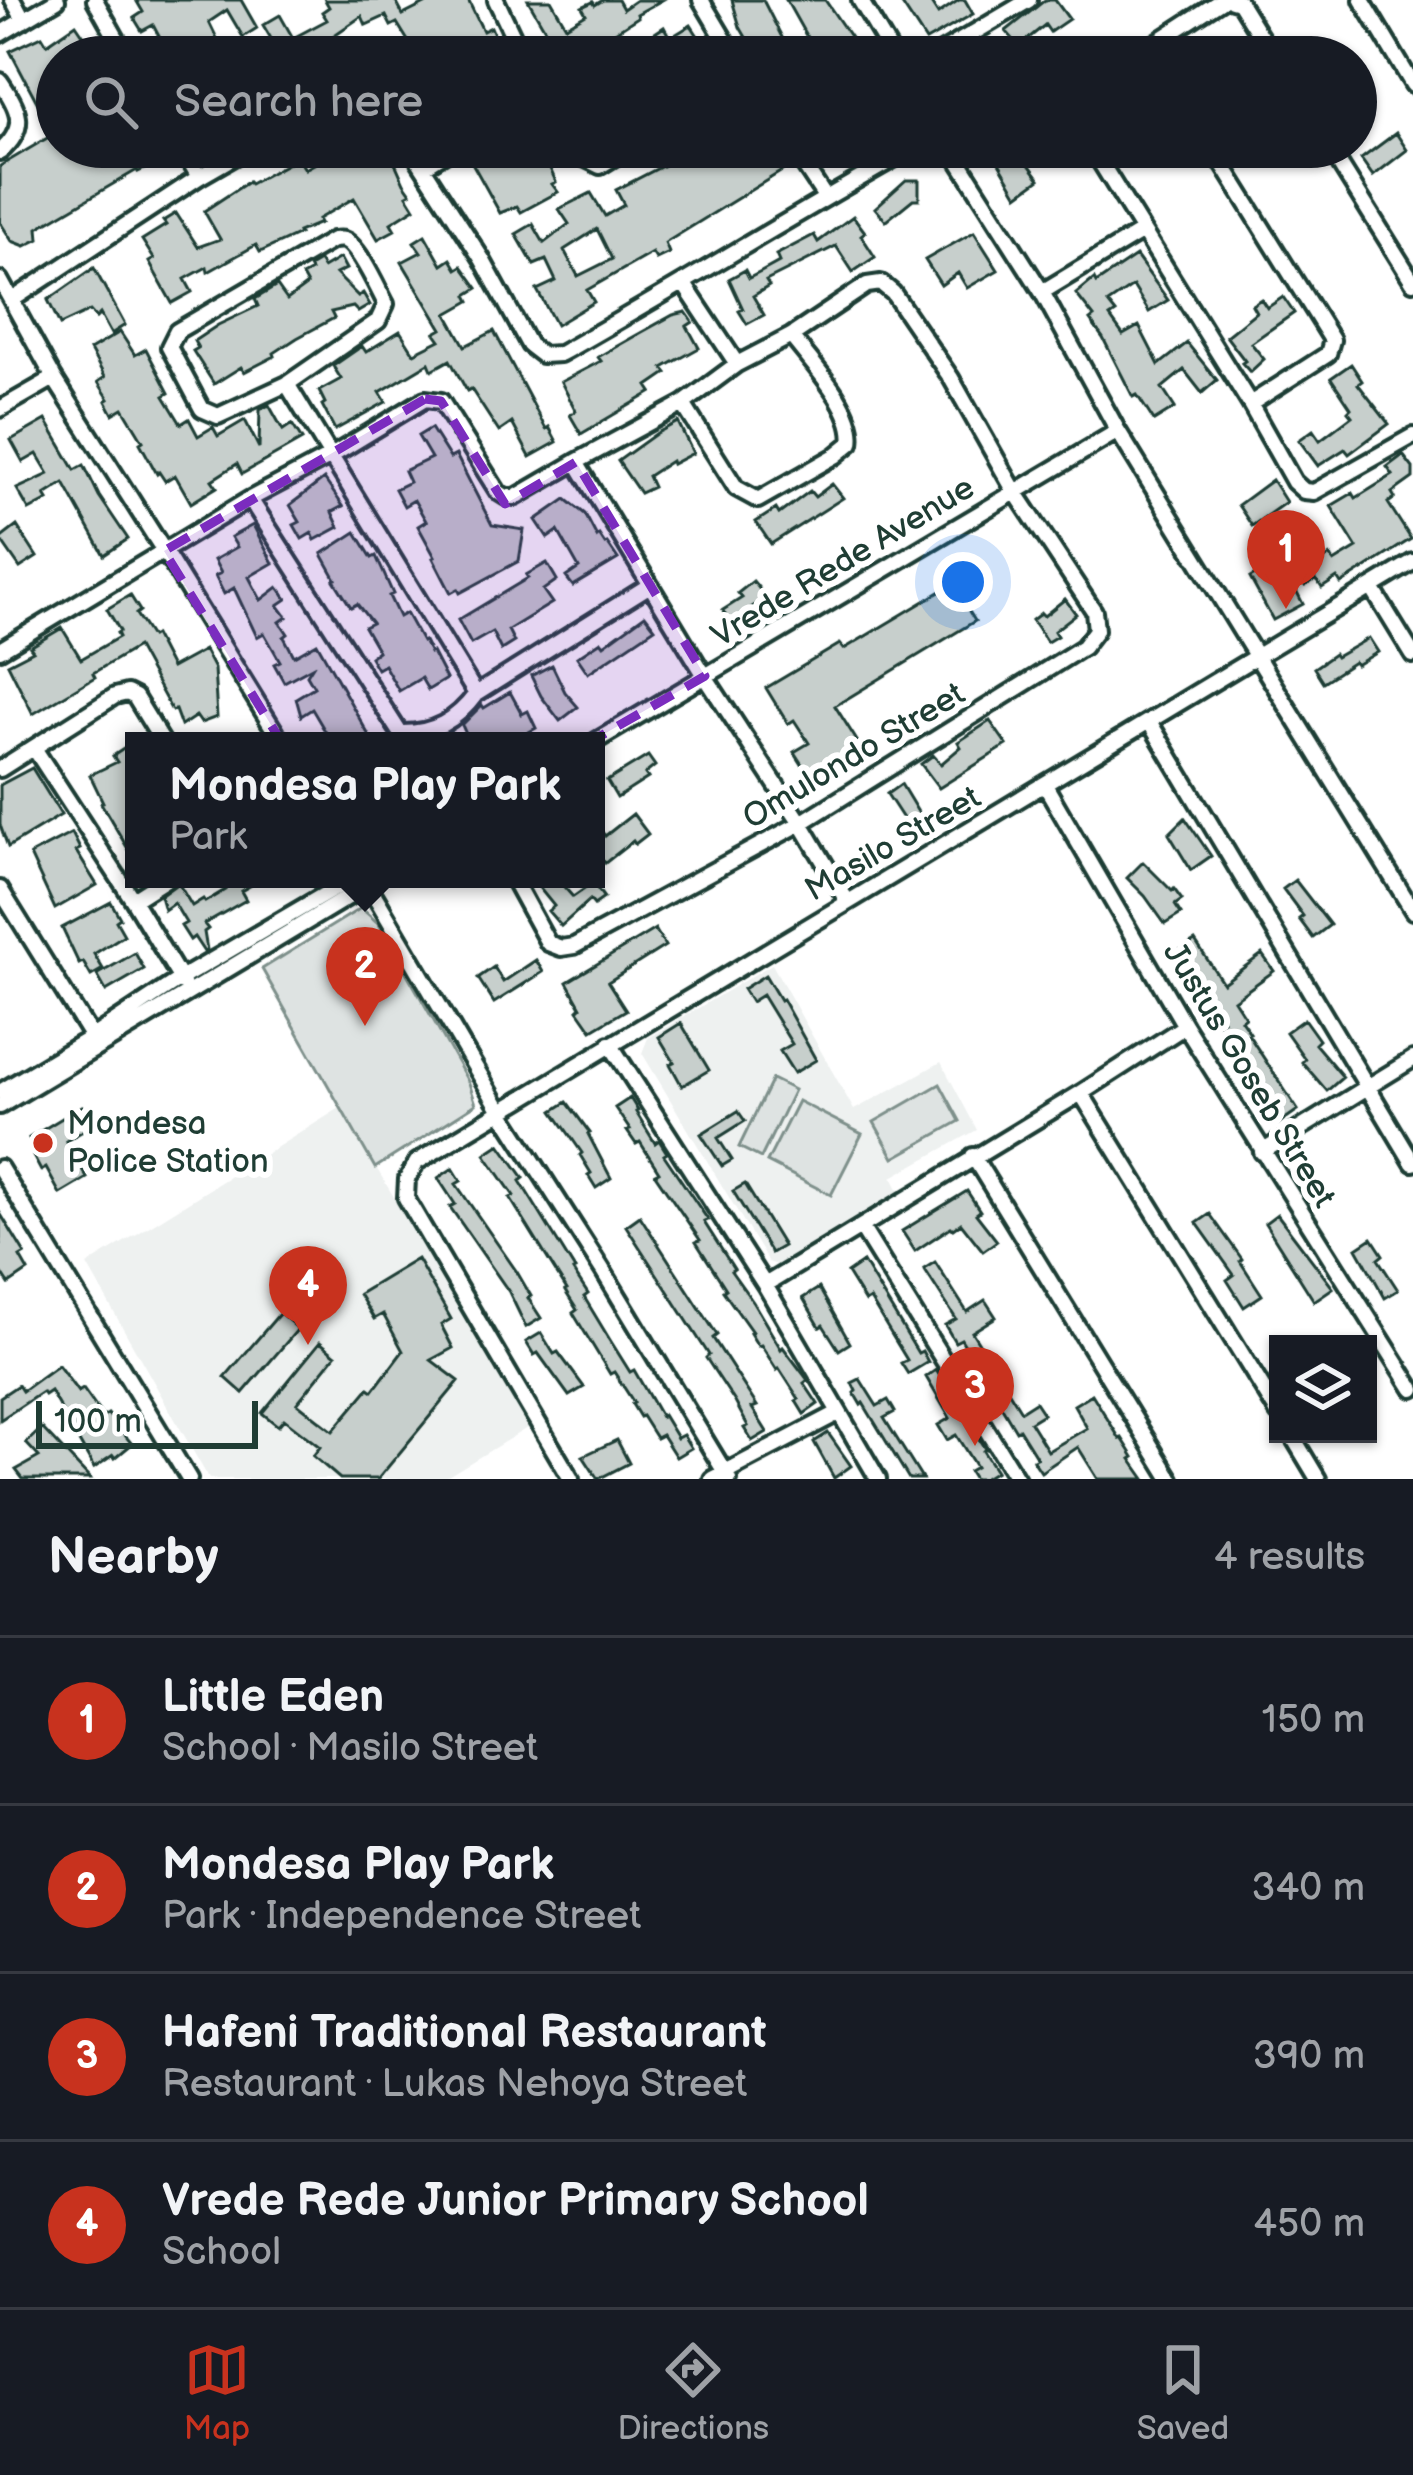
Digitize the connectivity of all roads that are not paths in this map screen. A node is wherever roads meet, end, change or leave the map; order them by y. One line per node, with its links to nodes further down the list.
1 (13, 0): 11 (street)
2 (57, 0): 11 (street)
3 (95, 0): 13 (street)
4 (496, 0): 14 (street)
5 (701, 0): 15 (street)
6 (860, 0): 16 (street)
7 (1030, 0): 17 (street)
8 (1222, 0): 18 (street)
9 (1232, 0): 19 (street)
10 (1361, 0): 21 (street)
11 (24, 20): 12 (street)
12 (0, 34)
13 (116, 36)
14 (513, 36)
15 (722, 36)
16 (881, 36)
17 (969, 36)
18 (1175, 36)
19 (1260, 36)
20 (0, 81): 22 (street)
21 (1413, 85)
22 (0, 152)
23 (194, 168): 32 (street)
24 (215, 168): 32 (street)
25 (424, 168): 37 (street)
26 (806, 168): 33 (street)
27 (877, 168): 33 (street)
28 (963, 168): 38 (street)
29 (1103, 168): 34 (street)
30 (1225, 168): 45 (street)
31 (1342, 168): 36 (street)
32 (199, 177): 39 (street)
33 (825, 197): 37 (street)
34 (1141, 232): 38 (street); 45 (street)
35 (0, 280): 39 (street)
36 (1413, 282)
37 (685, 284): 41 (street)
38 (1042, 292): 47 (street)
39 (12, 300): 42 (street)
40 (791, 336): 41 (street); 44 (street); 51 (street)
41 (737, 364): 44 (street)
42 (53, 378): 46 (street); 53 (street)
43 (287, 384): 43 (street); 49 (street)
44 (683, 404): 50 (street)
45 (1250, 404): 48 (street)
46 (0, 410)
47 (1118, 430): 51 (street, Vrede Rede Avenue); 59 (street)
48 (1413, 436)
49 (333, 455): 50 (street); 52 (street); 61 (street)
50 (576, 462): 55 (street)
51 (1014, 490): 60 (street, Vrede Rede Avenue); 71 (street, Omulondo Street)
52 (250, 499): 53 (street); 65 (street)
53 (164, 551): 57 (street); 64 (street)
54 (1413, 562): 56 (street, Masilo Street)
55 (650, 585): 60 (street); 61 (street)
56 (1372, 588): 58 (street); 59 (street, Masilo Street)
57 (3, 642)
58 (1413, 655)
59 (1257, 656): 62 (street, Masilo Street); 82 (street)
60 (705, 676): 67 (street, Vrede Rede Avenue); 71 (street)
61 (476, 694): 66 (street)
62 (1150, 723): 70 (street, Masilo Street); 88 (street)
63 (156, 732): 68 (street)
64 (275, 732)
65 (399, 732)
66 (430, 732)
67 (605, 736)
68 (34, 748): 69 (street); 73 (street)
69 (0, 769)
70 (1045, 785): 81 (street, Masilo Street); 84 (street, Justus Goseb Street)
71 (801, 823): 78 (street, Omulondo Street); 81 (street)
72 (125, 888): 80 (street)
73 (125, 888)
74 (152, 888): 80 (street)
75 (337, 888): 83 (street)
76 (357, 888): 83 (street)
77 (373, 888): 92 (street)
78 (518, 888)
79 (0, 889): 85 (street)
80 (133, 900): 83 (street)
81 (847, 901): 86 (street, Masilo Street)
82 (1413, 911)
83 (184, 986): 85 (street)
84 (1185, 1026): 90 (street); 93 (street, Justus Goseb Street)
85 (95, 1043): 89 (street); 91 (street)
86 (610, 1044): 92 (street, Masilo Street); 98 (street)
87 (1413, 1059): 88 (street)
88 (1368, 1086): 93 (street); 95 (street)
89 (0, 1092)
90 (1081, 1093): 94 (street); 100 (street)
91 (0, 1106)
92 (501, 1111): 103 (street); 105 (street, Masilo Street)
93 (1262, 1152): 99 (street, Justus Goseb Street)
94 (973, 1156): 97 (street); 108 (street)
95 (1413, 1163)
96 (0, 1168): 104 (street)
97 (861, 1227): 98 (street); 107 (street)
98 (765, 1285): 101 (street)
99 (1413, 1389)
100 (1269, 1398)
101 (838, 1413): 103 (street); 106 (street)
102 (1296, 1443): 109 (street)
103 (722, 1476)
104 (189, 1479)
105 (571, 1479)
106 (878, 1479)
107 (1017, 1479)
108 (1171, 1479)
109 (1318, 1479)

